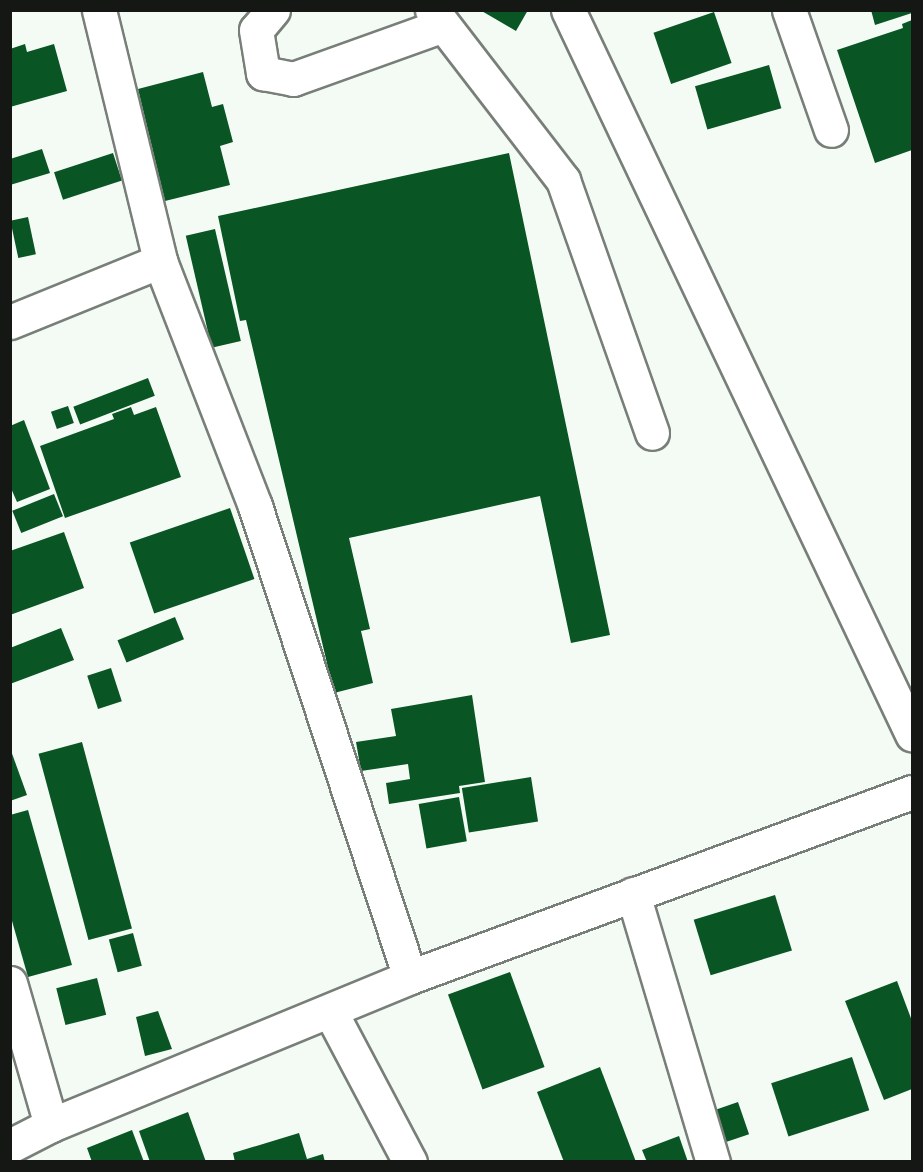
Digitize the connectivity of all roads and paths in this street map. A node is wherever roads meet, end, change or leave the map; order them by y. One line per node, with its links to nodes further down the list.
1 (99, 10): 7 (street)
2 (273, 10): 5 (street)
3 (568, 10): 10 (street)
4 (789, 10): 6 (street)
5 (436, 18): 9 (street)
6 (831, 130)
7 (160, 261): 8 (street); 13 (street)
8 (10, 322)
9 (652, 433)
10 (912, 734)
11 (912, 792): 12 (street)
12 (633, 894): 13 (street); 19 (street)
13 (410, 977): 15 (street)
14 (10, 983): 16 (street)
15 (330, 1011): 16 (street); 18 (street)
16 (51, 1125): 17 (street)
17 (10, 1146)
18 (410, 1161)
19 (713, 1161)

